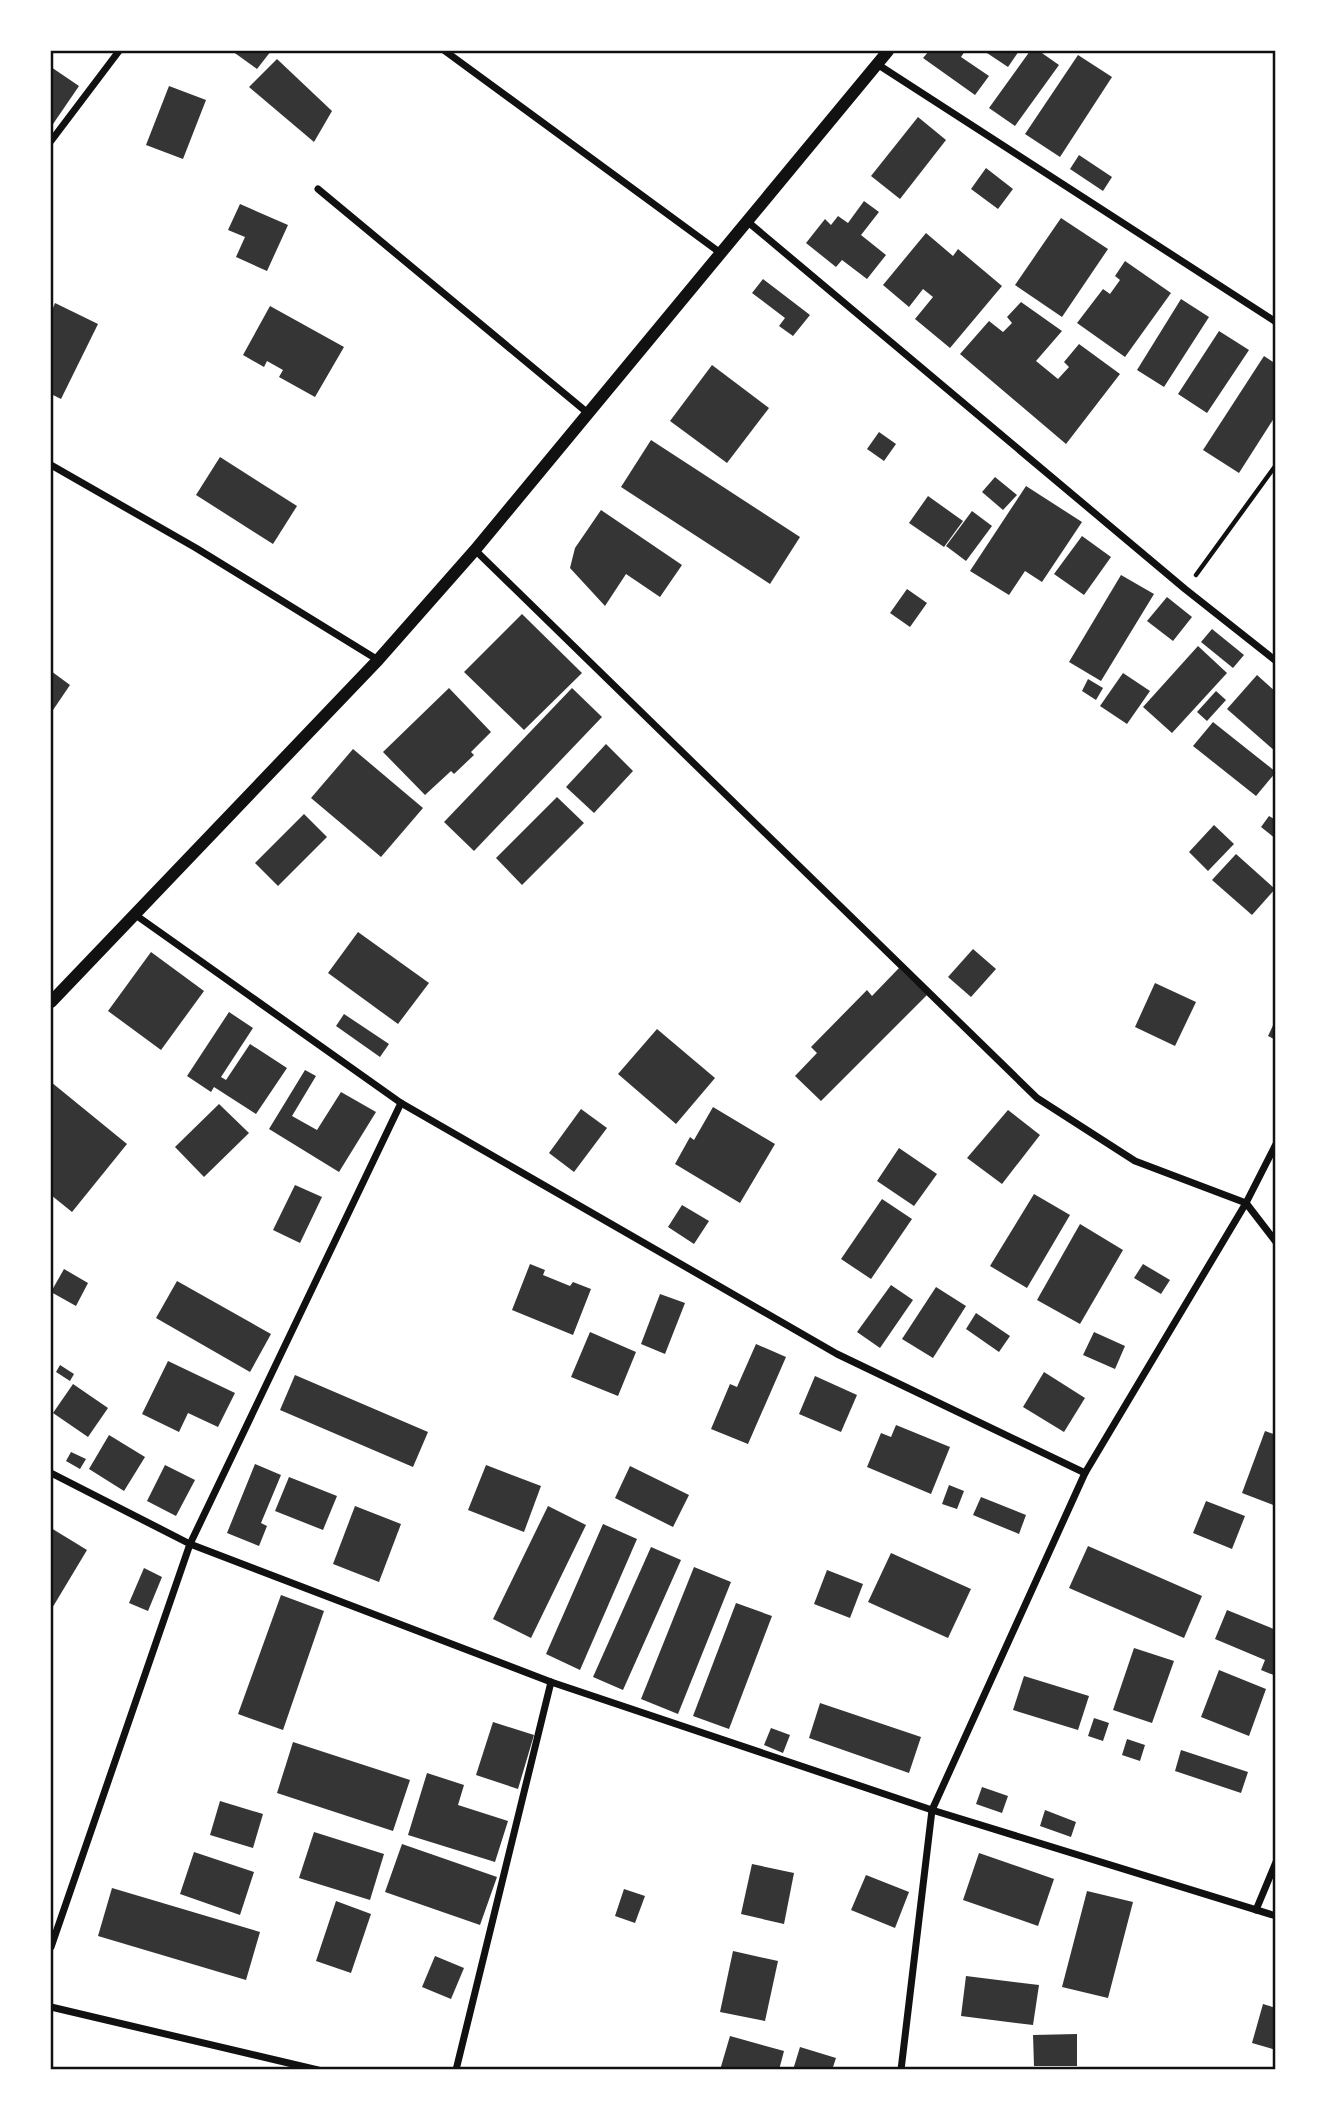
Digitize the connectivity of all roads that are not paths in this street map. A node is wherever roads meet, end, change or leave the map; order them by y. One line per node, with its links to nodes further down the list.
1 (119, 51): 5 (street)
2 (445, 51): 8 (street)
3 (888, 51): 4 (street)
4 (877, 64): 7 (street); 9 (street)
5 (51, 141)
6 (318, 190): 10 (street)
7 (748, 222): 8 (street); 14 (street)
8 (722, 254): 10 (street)
9 (1276, 321)
10 (589, 414): 12 (street)
11 (51, 465): 13 (street)
12 (475, 550): 13 (street); 19 (street)
13 (379, 660): 15 (street)
14 (1276, 661)
15 (137, 916): 16 (street); 17 (street)
16 (51, 1002)
17 (401, 1103): 22 (street); 23 (street)
18 (1276, 1144): 19 (street)
19 (1246, 1203): 20 (street); 22 (street)
20 (1276, 1242)
21 (51, 1473): 23 (street)
22 (1085, 1473): 25 (street)
23 (190, 1544): 24 (street); 29 (street)
24 (551, 1682): 25 (street); 32 (street)
25 (932, 1810): 27 (street); 33 (street)
26 (1276, 1862): 27 (street)
27 (1256, 1910): 28 (street)
28 (1276, 1916)
29 (51, 1947)
30 (51, 2007): 31 (street)
31 (318, 2070)
32 (456, 2070)
33 (901, 2070)

